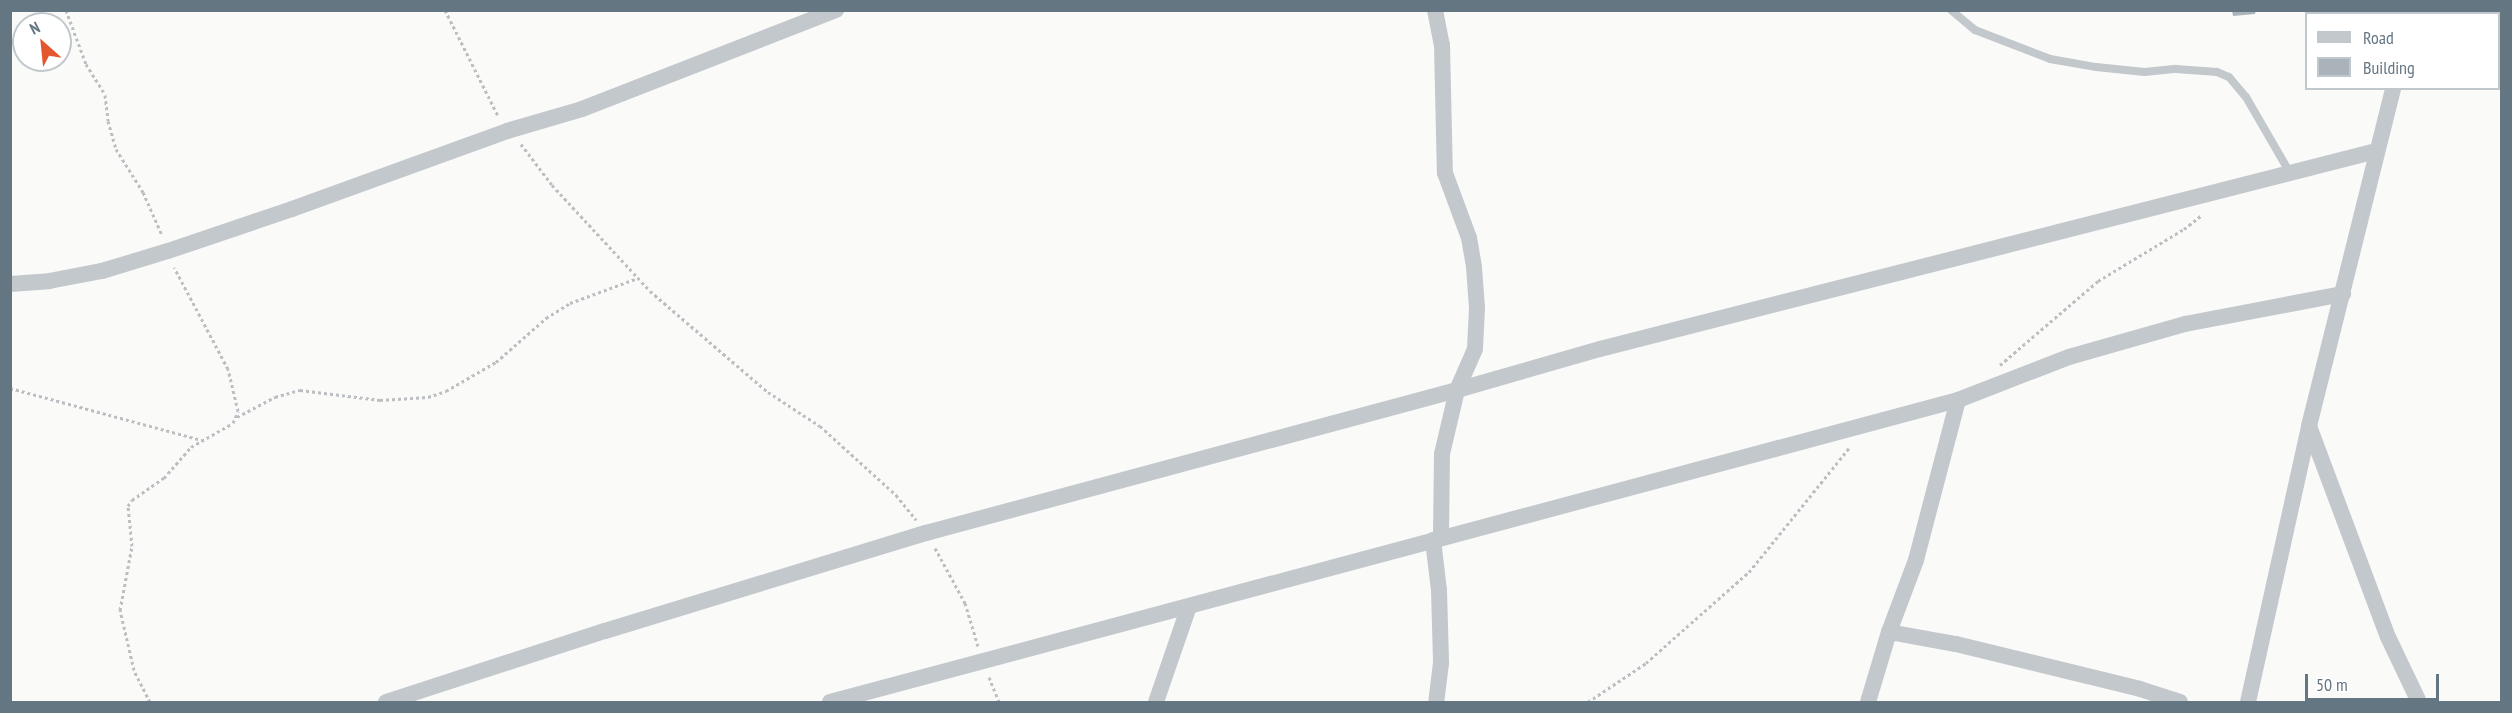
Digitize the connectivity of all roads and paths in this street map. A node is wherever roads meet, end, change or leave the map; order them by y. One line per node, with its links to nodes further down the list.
1 (66, 10): 11 (path)
2 (445, 10): 7 (path)
3 (836, 10): 7 (street)
4 (1435, 10): 17 (street)
5 (1951, 10): 9 (lane)
6 (2392, 90): 8 (street)
7 (507, 131): 11 (street); 12 (path)
8 (2376, 151): 9 (street); 14 (street)
9 (2290, 173): 10 (street)
10 (2221, 191): 15 (path); 17 (street)
11 (168, 251): 13 (street); 19 (path)
12 (638, 278): 19 (path); 23 (path)
13 (10, 284)
14 (2343, 294): 18 (street); 21 (street)
15 (1998, 368)
16 (10, 388): 22 (path)
17 (1457, 390): 23 (street); 24 (street)
18 (1958, 400): 20 (street); 26 (street)
19 (237, 417): 22 (path)
20 (1864, 425): 24 (street); 34 (path)
21 (2309, 426): 37 (street); 38 (street)
22 (202, 440): 28 (path)
23 (926, 533): 27 (path); 29 (street)
24 (1437, 539): 25 (street); 33 (street)
25 (1188, 609): 27 (street); 32 (street)
26 (1889, 632): 35 (street); 36 (street)
27 (983, 662): 30 (street); 31 (path)
28 (150, 702)
29 (386, 702)
30 (830, 702)
31 (999, 702)
32 (1156, 702)
33 (1436, 702)
34 (1588, 702)
35 (1868, 702)
36 (2180, 702)
37 (2248, 702)
38 (2419, 702)

